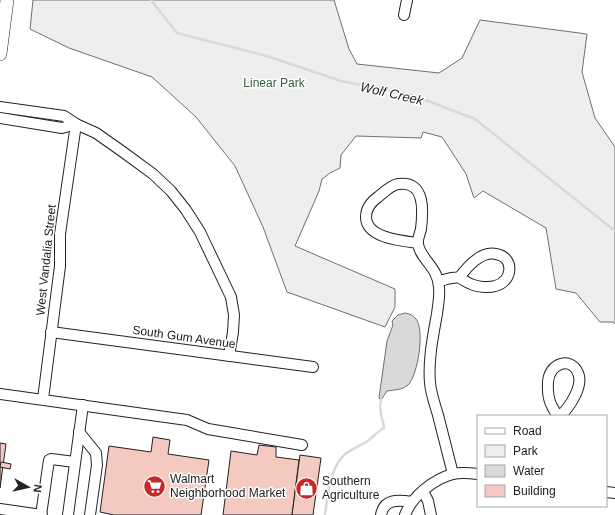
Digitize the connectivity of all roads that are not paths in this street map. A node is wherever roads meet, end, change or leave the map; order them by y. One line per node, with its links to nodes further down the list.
1 (7, 0): 4 (main road)
2 (407, 0): 3 (street)
3 (404, 15)
4 (0, 54)
5 (0, 106): 7 (street)
6 (0, 118): 7 (street)
7 (76, 124): 11 (street, West Vandalia Street); 12 (street)
8 (418, 243): 8 (street); 10 (street)
9 (459, 278): 9 (street); 10 (street)
10 (439, 281): 22 (street)
11 (51, 332): 12 (street, South Gum Avenue); 15 (street, West Vandalia Street)
12 (229, 356): 13 (street, South Gum Avenue)
13 (313, 367)
14 (0, 394): 15 (street)
15 (43, 399): 16 (street)
16 (83, 405): 19 (street); 20 (street)
17 (558, 415): 18 (street)
18 (560, 415)
19 (79, 432): 21 (street); 29 (street)
20 (302, 445)
21 (75, 462): 27 (street); 28 (street)
22 (453, 474): 23 (street); 24 (street)
23 (477, 474)
24 (423, 491): 25 (street); 32 (street)
25 (412, 502): 30 (street); 31 (street)
26 (0, 509): 27 (street)
27 (42, 515)
28 (68, 515)
29 (90, 515)
30 (381, 515)
31 (405, 515)
32 (431, 515)

